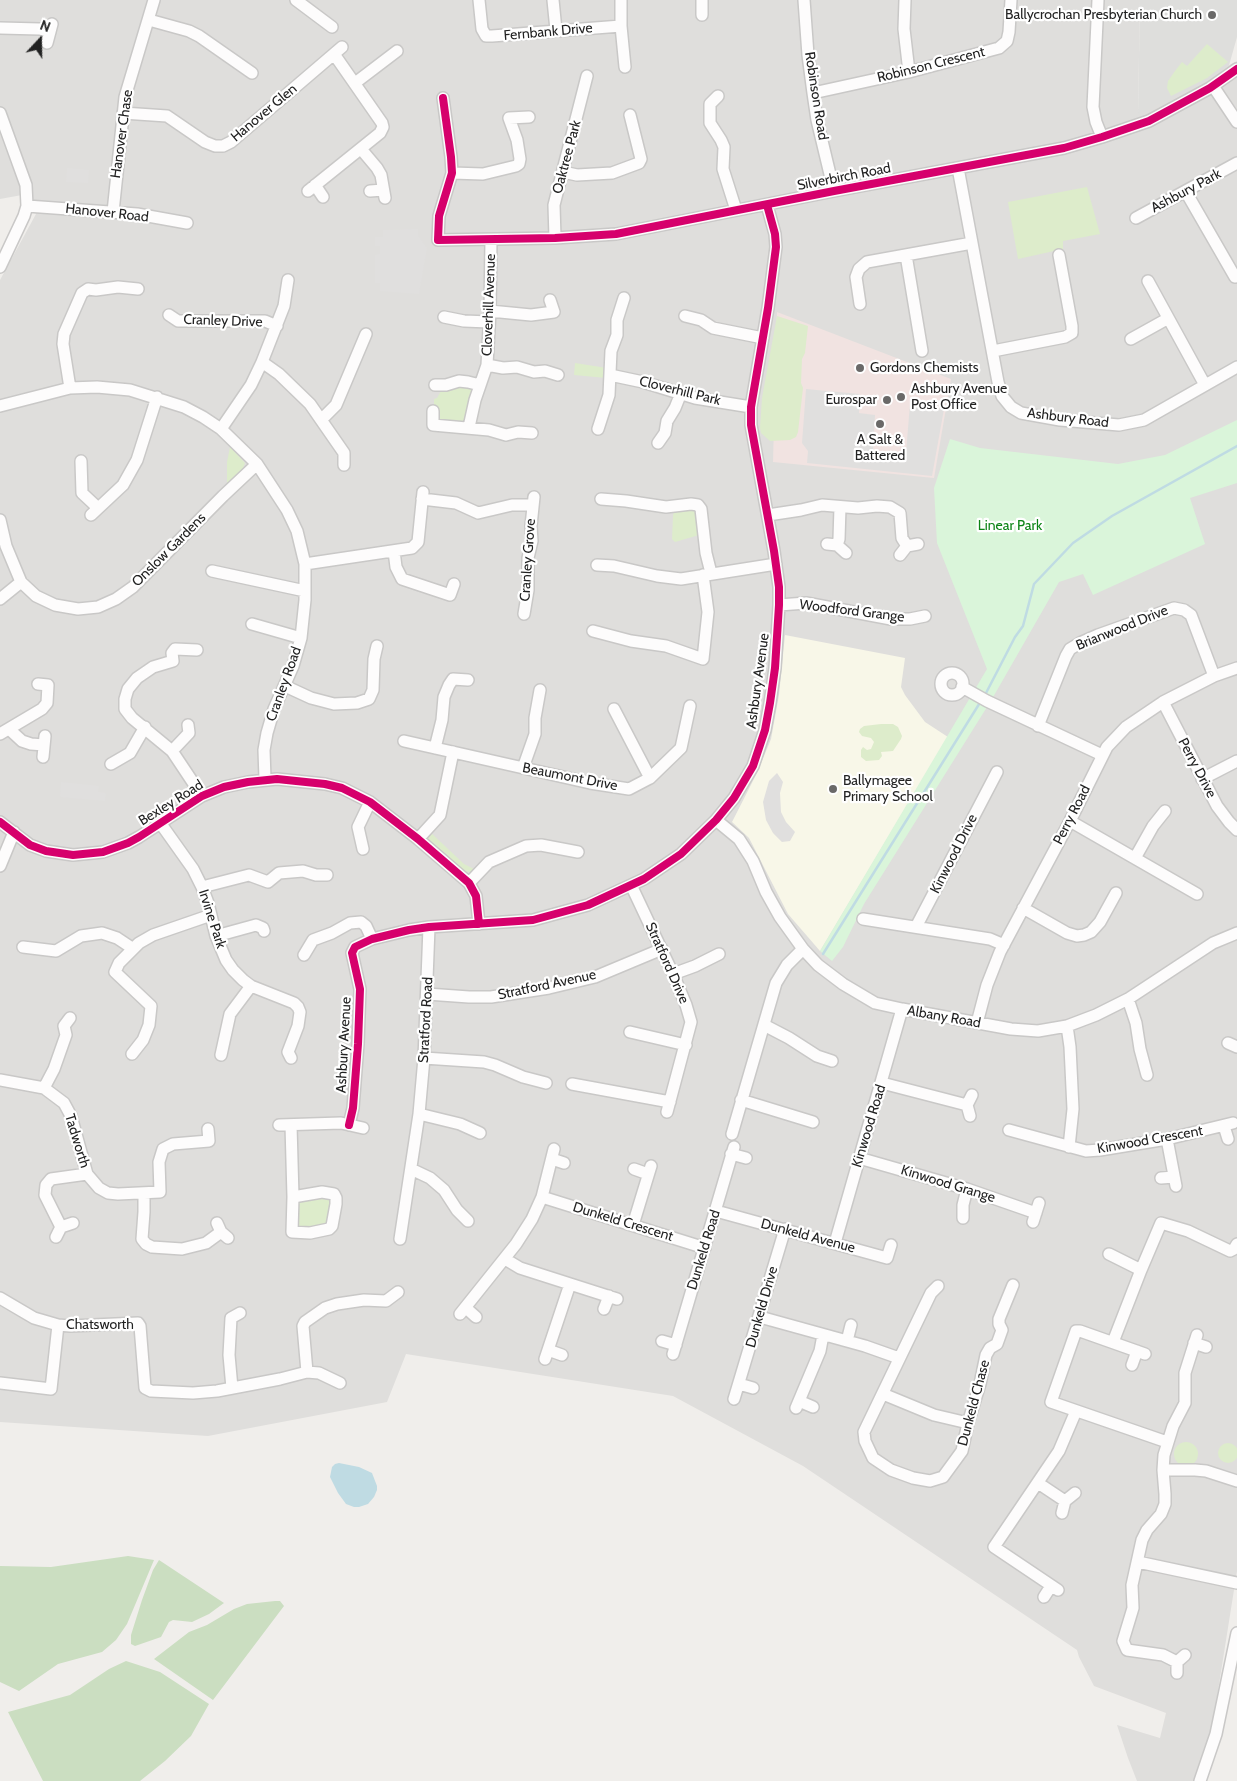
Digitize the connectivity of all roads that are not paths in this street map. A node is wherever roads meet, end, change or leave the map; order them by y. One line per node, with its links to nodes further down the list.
1 (154, 0): 12 (street, Hanover Chase)
2 (296, 0): 14 (street)
3 (479, 0): 16 (street, Fernbank Drive)
4 (553, 0): 16 (street)
5 (621, 0): 13 (street)
6 (702, 0): 11 (street)
7 (804, 0): 26 (street, Robinson Road)
8 (905, 0): 21 (street)
9 (1012, 0): 21 (street, Robinson Crescent)
10 (1098, 0): 34 (street)
11 (702, 15)
12 (149, 20): 22 (street); 30 (street, Hanover Chase)
13 (621, 26): 16 (street, Fernbank Drive); 19 (street)
14 (332, 27)
15 (0, 28): 17 (street)
16 (556, 30)
17 (49, 33)
18 (397, 51): 24 (street)
19 (625, 67)
20 (1237, 69): 25 (street, Silverbirch Road)
21 (909, 72): 26 (street, Robinson Crescent)
22 (252, 73)
23 (587, 76): 38 (street, Oaktree Park)
24 (355, 83): 30 (street, Hanover Glen); 35 (street)
25 (1213, 86): 33 (street); 34 (street, Silverbirch Road)
26 (813, 93): 41 (street, Robinson Road)
27 (718, 96): 46 (street)
28 (443, 98): 39 (street)
29 (0, 113): 45 (street)
30 (123, 113): 47 (street, Hanover Chase)
31 (630, 115): 38 (street)
32 (529, 117): 39 (street)
33 (1237, 122)
34 (1102, 137): 37 (street, Silverbirch Road)
35 (361, 149): 40 (street); 43 (street)
36 (1237, 163): 42 (street, Ashbury Park)
37 (958, 168): 41 (street, Silverbirch Road); 52 (street, Ashbury Road)
38 (563, 172): 50 (street, Oaktree Park)
39 (452, 173): 51 (street, Silverbirch Road)
40 (370, 191)
41 (834, 191): 44 (street, Silverbirch Road)
42 (1186, 192): 48 (street, Ashbury Park); 56 (street)
43 (323, 197)
44 (767, 205): 46 (street, Silverbirch Road); 70 (street, Ashbury Avenue)
45 (27, 206): 47 (street, Hanover Road); 55 (street)
46 (736, 210): 50 (street, Silverbirch Road)
47 (113, 212): 49 (street, Hanover Road)
48 (1136, 218)
49 (187, 223)
50 (555, 238): 51 (street, Silverbirch Road)
51 (491, 240): 66 (street, Cloverhill Avenue)
52 (972, 243): 53 (street); 73 (street, Ashbury Road)
53 (906, 255): 62 (street); 72 (street)
54 (1059, 255): 73 (street)
55 (0, 267)
56 (1235, 277)
57 (288, 280): 68 (street)
58 (1148, 280): 67 (street)
59 (138, 289): 82 (street)
60 (624, 298): 78 (street)
61 (550, 300): 66 (street)
62 (860, 304)
63 (169, 315): 68 (street, Cranley Drive)
64 (685, 316): 70 (street)
65 (444, 317): 66 (street)
66 (490, 317): 75 (street, Cloverhill Avenue)
67 (1167, 319): 71 (street); 81 (street)
68 (277, 326): 74 (street)
69 (366, 334): 88 (street)
70 (763, 338): 86 (street, Ashbury Avenue)
71 (1131, 339)
72 (922, 351)
73 (993, 351): 81 (street, Ashbury Road)
74 (262, 362): 88 (street); 90 (street)
75 (486, 364): 77 (street); 80 (street, Cloverhill Avenue)
76 (1237, 367): 81 (street, Ashbury Road)
77 (558, 375)
78 (610, 375): 83 (street, Cloverhill Park); 91 (street)
79 (434, 385): 80 (street)
80 (480, 385): 89 (street, Cloverhill Avenue)
81 (1205, 385)
82 (70, 388): 84 (street, Cranley Road); 85 (street, Cranley Road)
83 (681, 392): 86 (street, Cloverhill Park); 93 (street)
84 (156, 397): 90 (street, Cranley Road); 94 (street)
85 (0, 406)
86 (751, 406): 99 (street, Ashbury Avenue)
87 (433, 411): 89 (street)
88 (322, 419): 96 (street)
89 (469, 427): 92 (street)
90 (221, 429): 95 (street, Cranley Road)
91 (598, 429)
92 (532, 433)
93 (658, 443)
94 (81, 461)
95 (257, 464): 104 (street, Cranley Road); 109 (street, Onslow Gardens)
96 (344, 465)
97 (601, 499): 107 (street)
98 (840, 507): 99 (street); 101 (street); 102 (street)
99 (768, 514): 105 (street, Ashbury Avenue)
100 (0, 520): 109 (street, Onslow Gardens)
101 (836, 547)
102 (909, 548)
103 (394, 551): 104 (street, Cranley Grove); 110 (street); 114 (street, Cranley Grove)
104 (305, 564): 111 (street, Cranley Road)
105 (776, 564): 107 (street); 113 (street, Ashbury Avenue)
106 (597, 565): 107 (street)
107 (707, 574): 117 (street)
108 (216, 575): 111 (street)
109 (21, 582): 112 (street)
110 (454, 584)
111 (305, 591): 118 (street, Cranley Road)
112 (0, 599)
113 (779, 605): 115 (street, Woodford Grange); 151 (street, Ashbury Avenue)
114 (524, 614)
115 (925, 616)
116 (252, 624): 118 (street)
117 (593, 631)
118 (301, 638): 125 (street, Cranley Road)
119 (377, 646): 125 (street)
120 (197, 650): 133 (street)
121 (1237, 668): 122 (street, Perry Road)
122 (1214, 676): 128 (street, Perry Road); 132 (street, Brianwood Drive)
123 (468, 680): 137 (street)
124 (38, 684): 134 (street)
125 (285, 686): 147 (street, Cranley Road)
126 (962, 687): 132 (street)
127 (540, 690): 143 (street)
128 (1163, 702): 140 (street, Perry Road); 146 (street, Perry Drive)
129 (690, 706): 145 (street, Beaumont Drive)
130 (614, 708): 145 (street)
131 (188, 725): 138 (street)
132 (1038, 726): 140 (street)
133 (145, 727): 138 (street); 142 (street)
134 (4, 731): 136 (street)
135 (404, 741): 137 (street, Beaumont Drive)
136 (44, 746)
137 (435, 748): 139 (street, Beaumont Drive)
138 (172, 751): 148 (street)
139 (453, 752): 143 (street, Beaumont Drive); 157 (street)
140 (1102, 755): 152 (street, Perry Road)
141 (1237, 761): 146 (street)
142 (111, 764)
143 (524, 768): 145 (street, Beaumont Drive)
144 (991, 776): 173 (street, Kinwood Drive)
145 (650, 778)
146 (1202, 779): 155 (street, Perry Drive)
147 (265, 780): 148 (street, Bexley Road); 149 (street, Bexley Road)
148 (202, 796): 154 (street, Bexley Road)
149 (370, 802): 157 (street, Bexley Road); 159 (street)
150 (1165, 811): 160 (street)
151 (716, 820): 164 (street, Ashbury Avenue); 182 (street, Albany Road)
152 (1070, 821): 160 (street); 168 (street, Perry Road)
153 (0, 822): 156 (street, Bexley Road)
154 (161, 824): 156 (street, Bexley Road); 165 (street, Irvine Park)
155 (1237, 830)
156 (14, 832): 161 (street)
157 (418, 839): 163 (street, Bexley Road)
158 (578, 852): 163 (street)
159 (365, 853)
160 (1135, 858): 167 (street)
161 (0, 866)
162 (326, 875): 165 (street)
163 (469, 883): 171 (street, Bexley Road)
164 (631, 885): 171 (street, Ashbury Avenue); 181 (street, Stratford Drive)
165 (202, 887): 169 (street, Irvine Park)
166 (1116, 893): 168 (street)
167 (1197, 894)
168 (1023, 908): 178 (street, Perry Road)
169 (211, 914): 176 (street, Irvine Park); 180 (street)
170 (863, 919): 173 (street)
171 (479, 924): 172 (street, Ashbury Avenue)
172 (430, 927): 177 (street, Ashbury Avenue); 189 (street, Stratford Road)
173 (916, 927): 178 (street)
174 (264, 931): 176 (street)
175 (1237, 933): 190 (street, Albany Road)
176 (216, 936): 187 (street, Irvine Park)
177 (372, 939): 184 (street); 214 (street, Ashbury Avenue)
178 (1004, 944): 193 (street, Perry Road)
179 (24, 948): 180 (street)
180 (132, 948): 198 (street)
181 (662, 949): 185 (street, Stratford Drive); 189 (street, Stratford Avenue)
182 (803, 949): 191 (street, Albany Road); 194 (street)
183 (719, 954): 185 (street)
184 (304, 955)
185 (673, 974): 197 (street, Stratford Drive)
186 (280, 983): 188 (street)
187 (251, 986): 188 (street, Irvine Park); 199 (street)
188 (275, 994): 200 (street, Irvine Park)
189 (427, 994): 201 (street, Stratford Road)
190 (1128, 999): 195 (street, Albany Road); 203 (street)
191 (902, 1009): 193 (street, Albany Road); 206 (street, Kinwood Road)
192 (70, 1018): 208 (street)
193 (977, 1023): 195 (street, Albany Road)
194 (764, 1025): 202 (street); 209 (street)
195 (1066, 1026): 221 (street)
196 (630, 1032): 197 (street)
197 (686, 1045): 207 (street, Stratford Drive)
198 (132, 1054)
199 (221, 1055)
200 (290, 1058)
201 (424, 1058): 205 (street); 211 (street, Stratford Road)
202 (832, 1061)
203 (1149, 1069)
204 (0, 1080): 208 (street, Tadworth)
205 (546, 1083)
206 (882, 1083): 210 (street); 223 (street, Kinwood Road)
207 (572, 1084)
208 (44, 1088): 227 (street, Tadworth)
209 (741, 1100): 213 (street); 218 (street)
210 (970, 1105)
211 (419, 1114): 217 (street); 226 (street, Stratford Road)
212 (1021, 1120): 221 (street, Kinwood Crescent)
213 (813, 1122)
214 (349, 1124): 215 (street); 231 (street)
215 (364, 1128)
216 (208, 1129): 230 (street)
217 (480, 1133)
218 (732, 1134)
219 (1167, 1138): 220 (street, Kinwood Crescent); 221 (street, Kinwood Crescent); 228 (street)
220 (1228, 1139)
221 (1069, 1146)
222 (746, 1158): 233 (street, Dunkeld Road)
223 (859, 1158): 229 (street, Kinwood Grange); 242 (street, Kinwood Road)
224 (564, 1163): 232 (street)
225 (634, 1169): 238 (street)
226 (411, 1170): 236 (street); 241 (street, Stratford Road)
227 (87, 1174): 230 (street, Tadworth); 237 (street, Tadworth)
228 (1161, 1178)
229 (967, 1189): 234 (street, Kinwood Grange); 235 (street)
230 (144, 1194): 240 (street)
231 (293, 1197): 231 (street)
232 (542, 1197): 238 (street, Dunkeld Crescent); 247 (street)
233 (716, 1211): 239 (street, Dunkeld Avenue); 245 (street, Dunkeld Road)
234 (1036, 1213)
235 (963, 1218)
236 (468, 1221)
237 (73, 1223)
238 (633, 1224): 245 (street, Dunkeld Crescent)
239 (784, 1230): 242 (street, Dunkeld Avenue); 257 (street, Dunkeld Drive)
240 (222, 1231)
241 (400, 1239)
242 (834, 1243): 244 (street, Dunkeld Avenue)
243 (1237, 1244): 248 (street)
244 (891, 1245)
245 (704, 1248): 261 (street, Dunkeld Road)
246 (1106, 1253): 248 (street)
247 (505, 1259): 249 (street); 256 (street)
248 (1141, 1270): 263 (street)
249 (570, 1284): 254 (street); 265 (street)
250 (1013, 1285): 278 (street, Dunkeld Chase)
251 (930, 1289): 266 (street, Dunkeld Chase)
252 (398, 1292): 268 (street)
253 (0, 1298): 259 (street, Chatsworth)
254 (604, 1309)
255 (240, 1313): 272 (street)
256 (476, 1316)
257 (760, 1317): 260 (street); 271 (street, Dunkeld Drive)
258 (851, 1324): 262 (street)
259 (58, 1325): 269 (street, Chatsworth); 272 (street, Chatsworth)
260 (823, 1335): 262 (street); 276 (street)
261 (662, 1341)
262 (847, 1341): 266 (street)
263 (1113, 1342): 267 (street); 277 (street)
264 (1206, 1347): 279 (street)
265 (562, 1355)
266 (899, 1358): 274 (street, Dunkeld Chase)
267 (1132, 1365)
268 (307, 1372): 270 (street); 272 (street, Chatsworth)
269 (0, 1383)
270 (340, 1383)
271 (739, 1384): 273 (street); 275 (street, Dunkeld Drive)
272 (232, 1388)
273 (753, 1388)
274 (883, 1394): 278 (street); 278 (street, Dunkeld Chase)
275 (734, 1399)
276 (813, 1407)
277 (1076, 1411): 279 (street); 282 (street)
278 (968, 1422)
279 (1167, 1442): 280 (street)
280 (1163, 1470): 281 (street); 286 (street)
281 (1237, 1481)
282 (1038, 1483): 284 (street); 288 (street)
283 (1074, 1493): 284 (street)
284 (1065, 1501): 285 (street)
285 (1062, 1513)
286 (1138, 1562): 287 (street); 290 (street)
287 (1237, 1583)
288 (1044, 1596)
289 (1237, 1633): 291 (street)
290 (1180, 1663)
291 (1200, 1781)

